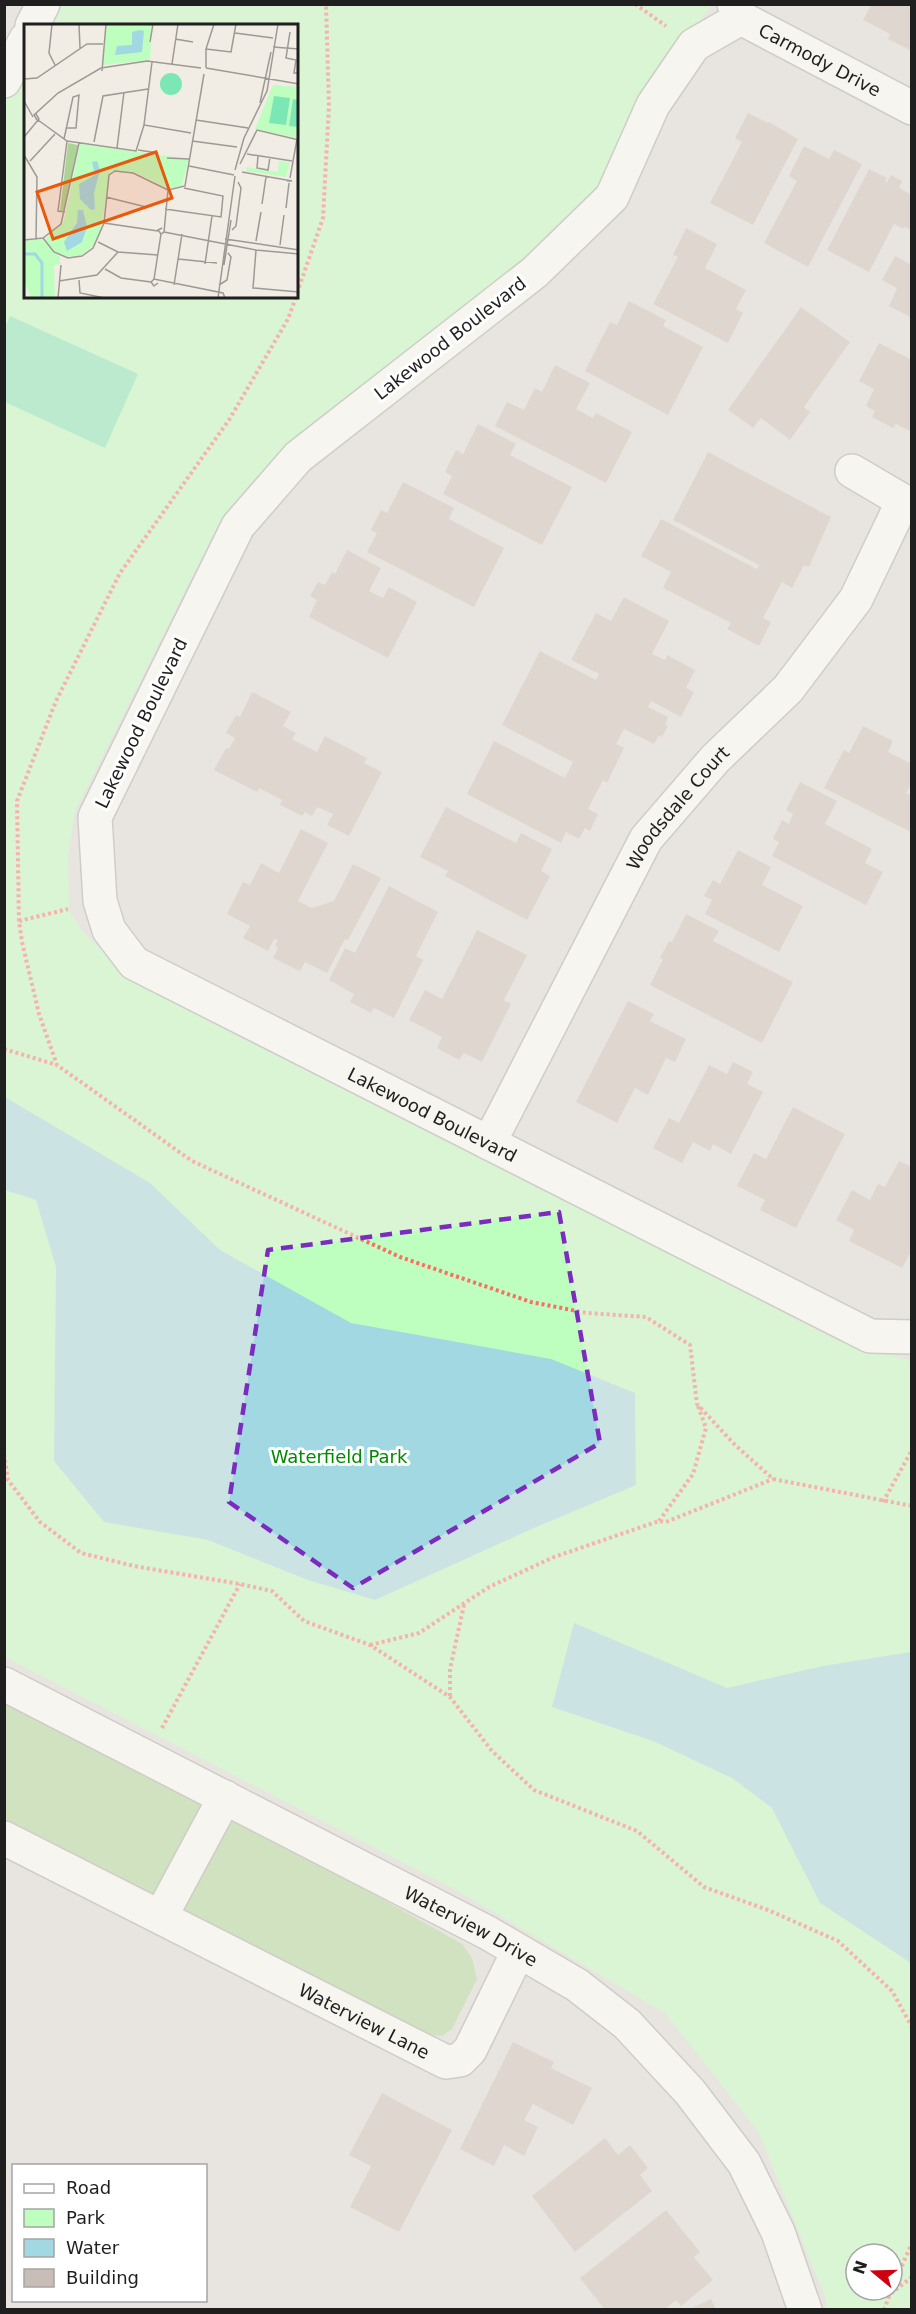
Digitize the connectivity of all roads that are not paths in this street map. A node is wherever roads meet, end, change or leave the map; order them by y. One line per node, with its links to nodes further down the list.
1 (43, 4): 3 (street)
2 (738, 11): 6 (street, Carmody Drive); 9 (street, Lakewood Boulevard)
3 (33, 24)
4 (24, 43): 5 (street)
5 (4, 81)
6 (912, 108)
7 (852, 471): 8 (street, Woodsdale Court)
8 (907, 502): 9 (street, Woodsdale Court)
9 (489, 1143): 10 (street, Lakewood Boulevard)
10 (912, 1337)
11 (4, 1684): 12 (street, Waterview Drive)
12 (225, 1797): 14 (street); 15 (street, Waterview Drive)
13 (4, 1838): 14 (street, Waterview Lane)
14 (161, 1916): 15 (street, Waterview Lane)
15 (518, 1952): 16 (street, Waterview Drive)
16 (806, 2310)

